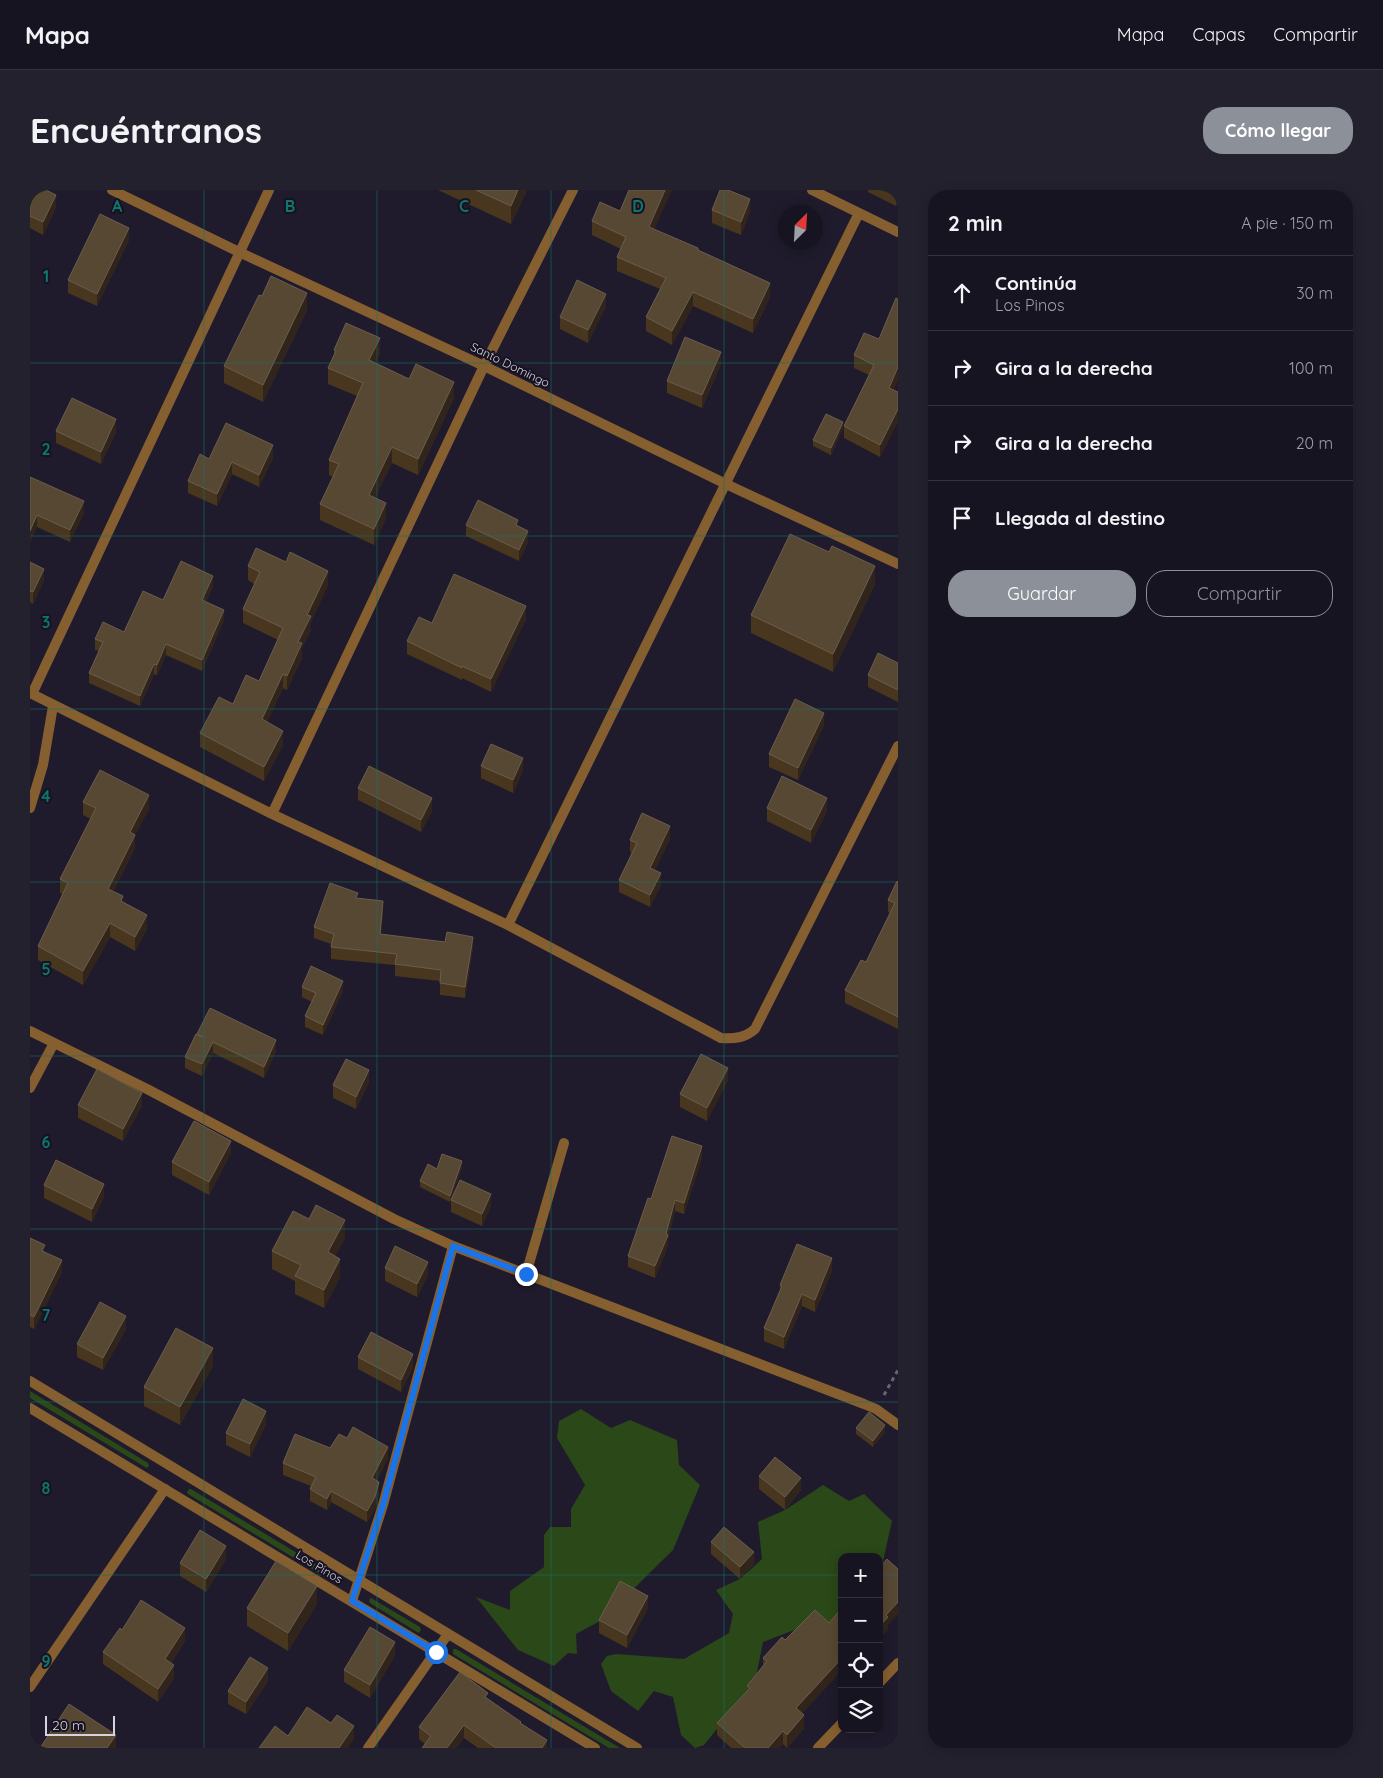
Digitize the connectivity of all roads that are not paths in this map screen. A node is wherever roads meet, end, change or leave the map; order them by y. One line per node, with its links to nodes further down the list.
1 (112, 190): 7 (street, Santo Domingo)
2 (269, 190): 7 (street)
3 (573, 190): 8 (street)
4 (812, 190): 5 (street)
5 (859, 213): 6 (street); 9 (street)
6 (898, 232)
7 (239, 252): 8 (street, Santo Domingo); 11 (street)
8 (484, 366): 9 (street, Santo Domingo); 15 (street)
9 (726, 484): 10 (street, Santo Domingo); 16 (street)
10 (898, 564)
11 (31, 694): 12 (street)
12 (53, 706): 14 (street); 15 (street)
13 (898, 746): 16 (street)
14 (30, 808)
15 (272, 814): 16 (street)
16 (508, 925)
17 (30, 1031): 18 (street)
18 (54, 1043): 19 (street); 21 (street)
19 (30, 1088)
20 (564, 1142): 22 (street)
21 (453, 1246): 22 (street); 27 (street)
22 (526, 1274): 25 (street)
23 (30, 1381): 27 (street)
24 (30, 1408): 26 (street, Los Pinos)
25 (898, 1424)
26 (165, 1489): 28 (street, Los Pinos); 33 (street)
27 (358, 1579): 28 (street); 29 (street)
28 (352, 1601): 30 (street, Los Pinos)
29 (448, 1634): 30 (street); 37 (street)
30 (436, 1652): 35 (street); 36 (street, Los Pinos)
31 (898, 1663): 32 (street)
32 (883, 1679)
33 (30, 1687)
34 (838, 1727): 38 (street)
35 (368, 1748)
36 (595, 1748)
37 (637, 1748)
38 (818, 1748)

